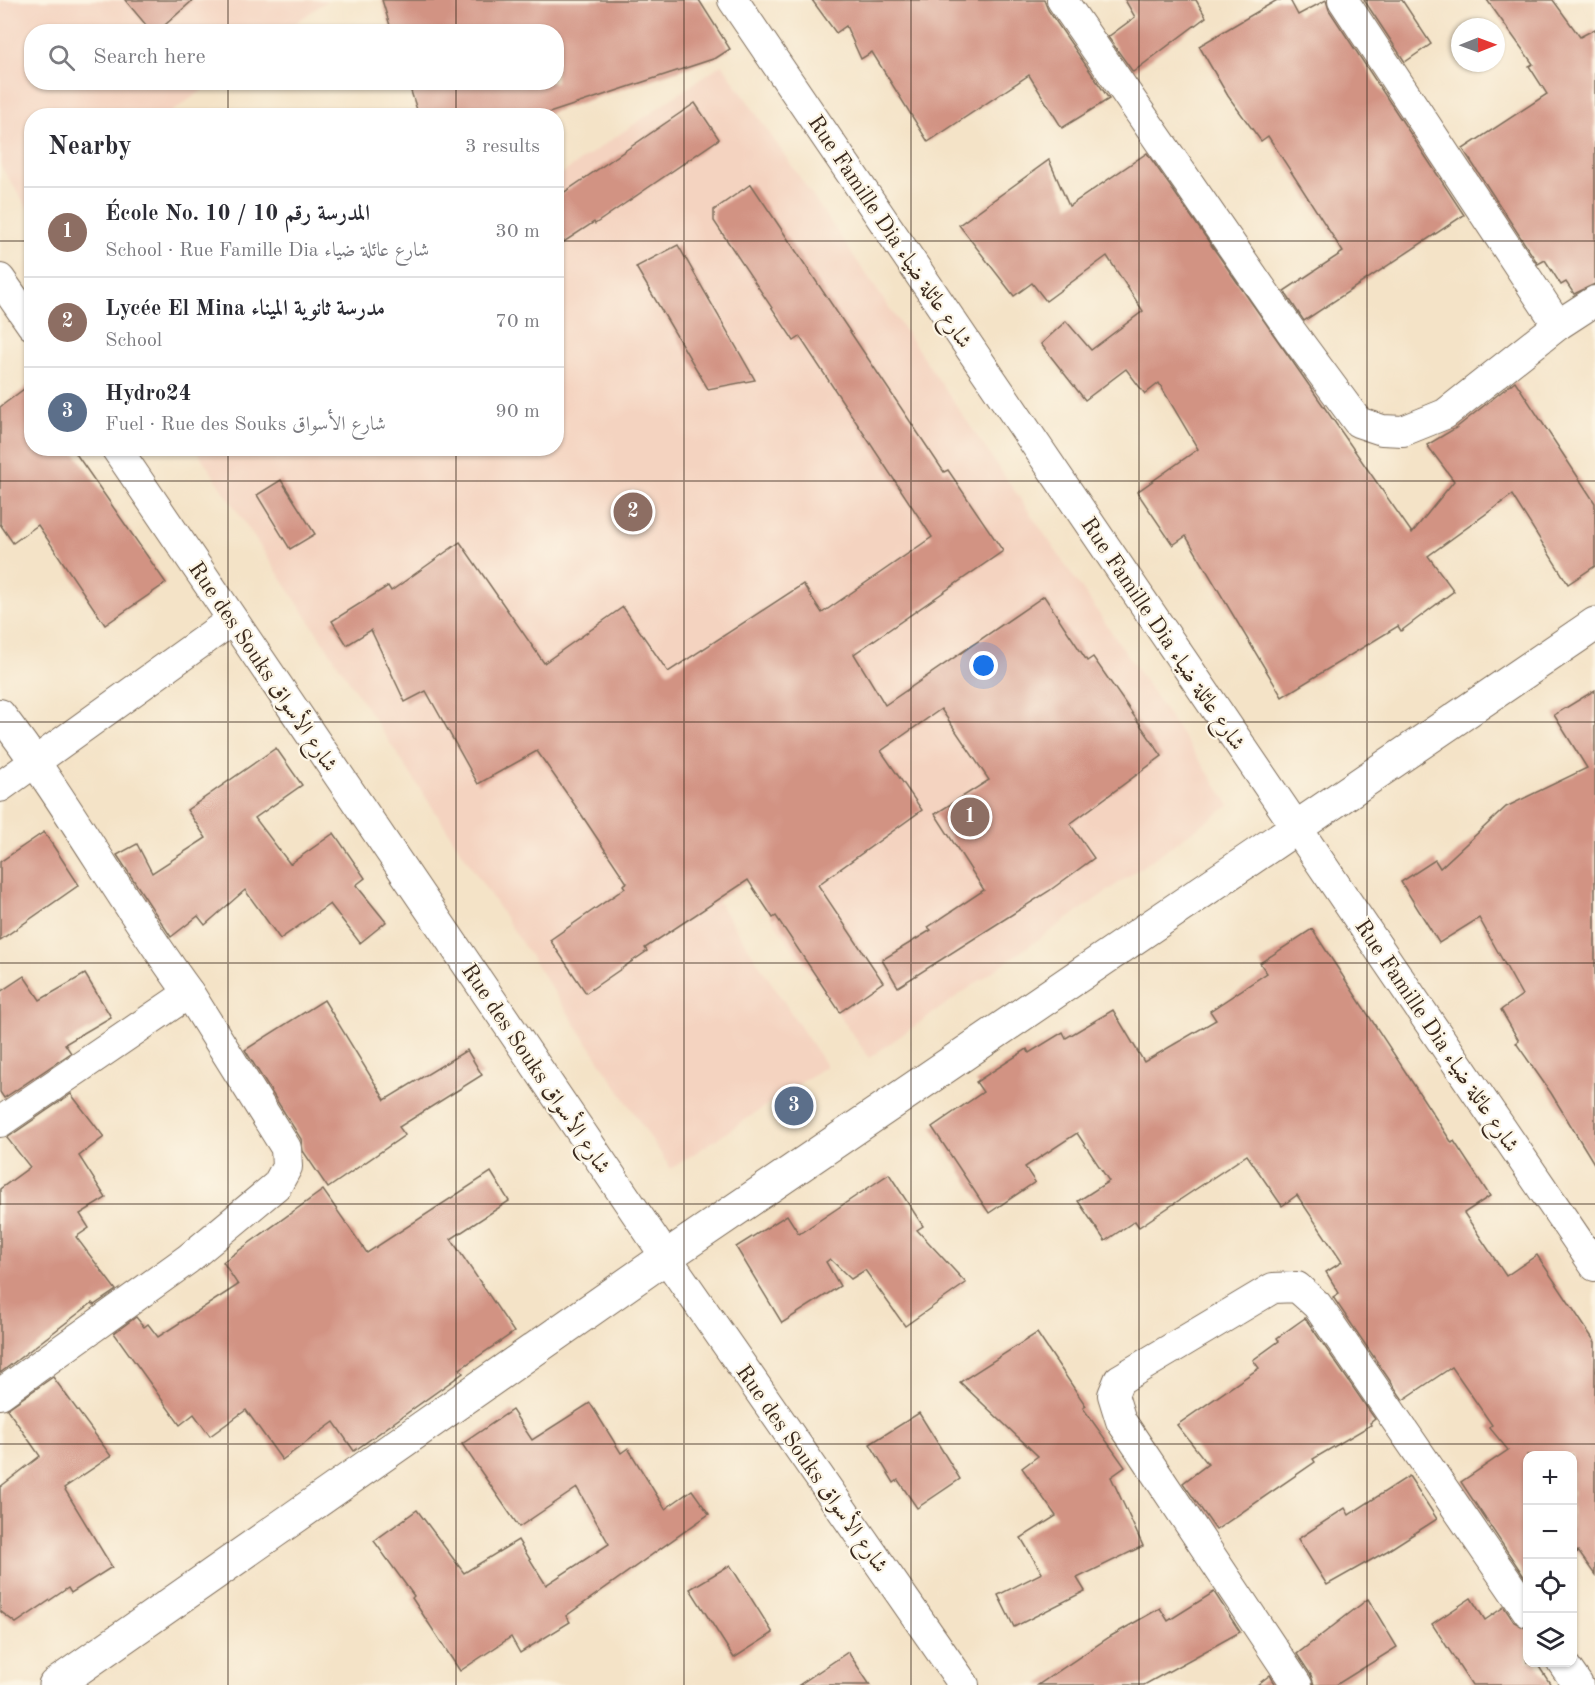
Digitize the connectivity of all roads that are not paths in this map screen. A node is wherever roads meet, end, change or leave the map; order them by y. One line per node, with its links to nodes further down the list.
1 (733, 0): 14 (street, Rue Famille Dia شارع عائلة ضياء)
2 (1062, 0): 7 (street)
3 (1343, 0): 7 (street)
4 (0, 279): 6 (street)
5 (1595, 301): 7 (street)
6 (24, 314)
7 (1558, 325)
8 (121, 456): 9 (street, Rue des Souks شارع الأسواق)
9 (232, 620): 12 (street); 17 (street, Rue des Souks شارع الأسواق)
10 (1595, 624): 14 (street)
11 (0, 714): 12 (street)
12 (36, 761): 13 (street); 15 (street)
13 (0, 787)
14 (1297, 828): 17 (street); 18 (street, Rue Famille Dia شارع عائلة ضياء)
15 (189, 993): 16 (street); 19 (street)
16 (0, 1122)
17 (666, 1257): 22 (street); 23 (street, Rue des Souks شارع الأسواق)
18 (1595, 1266)
19 (0, 1394)
20 (1523, 1606): 24 (street)
21 (1565, 1667): 25 (street)
22 (54, 1685)
23 (964, 1685)
24 (1297, 1685)
25 (1578, 1685)

